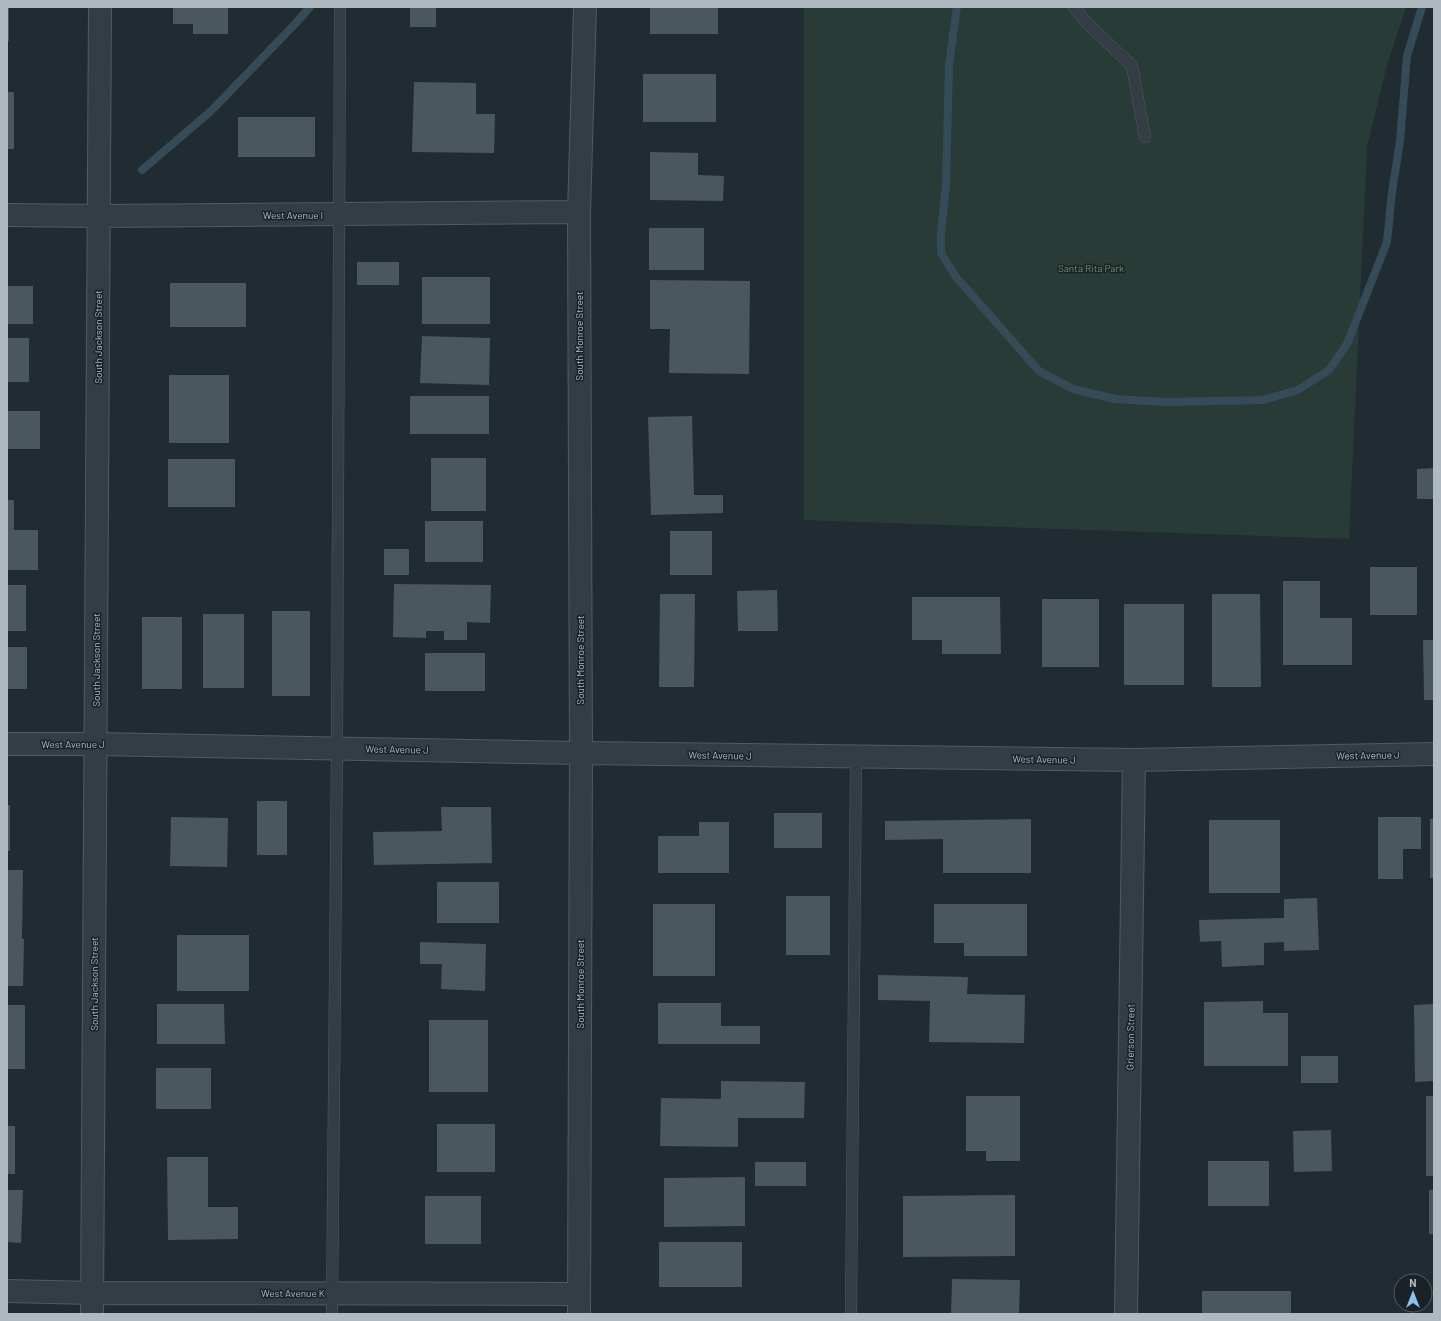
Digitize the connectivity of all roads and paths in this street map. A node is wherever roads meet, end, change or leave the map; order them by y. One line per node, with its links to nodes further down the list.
1 (100, 7): 9 (street, South Jackson Street)
2 (340, 7): 7 (lane)
3 (585, 7): 6 (street, South Monroe Street)
4 (1074, 7): 5 (lane)
5 (1145, 138)
6 (579, 212): 7 (street, West Avenue I); 13 (street, South Monroe Street)
7 (338, 214): 9 (street, West Avenue I); 12 (lane)
8 (7, 216): 9 (street, West Avenue I)
9 (99, 216): 11 (street, South Jackson Street)
10 (7, 744): 11 (street, West Avenue J)
11 (96, 744): 12 (street, West Avenue J); 18 (street, South Jackson Street)
12 (337, 748): 13 (street, West Avenue J); 19 (lane)
13 (581, 753): 15 (street, West Avenue J); 20 (street, South Monroe Street)
14 (1434, 754): 16 (street, West Avenue J)
15 (856, 757): 16 (street, West Avenue J); 21 (lane)
16 (1134, 760): 22 (street, Grierson Street)
17 (7, 1291): 18 (street, West Avenue K)
18 (92, 1304): 19 (street, West Avenue K)
19 (332, 1304): 20 (street, West Avenue K)
20 (578, 1304)
21 (851, 1314)
22 (1126, 1314)

